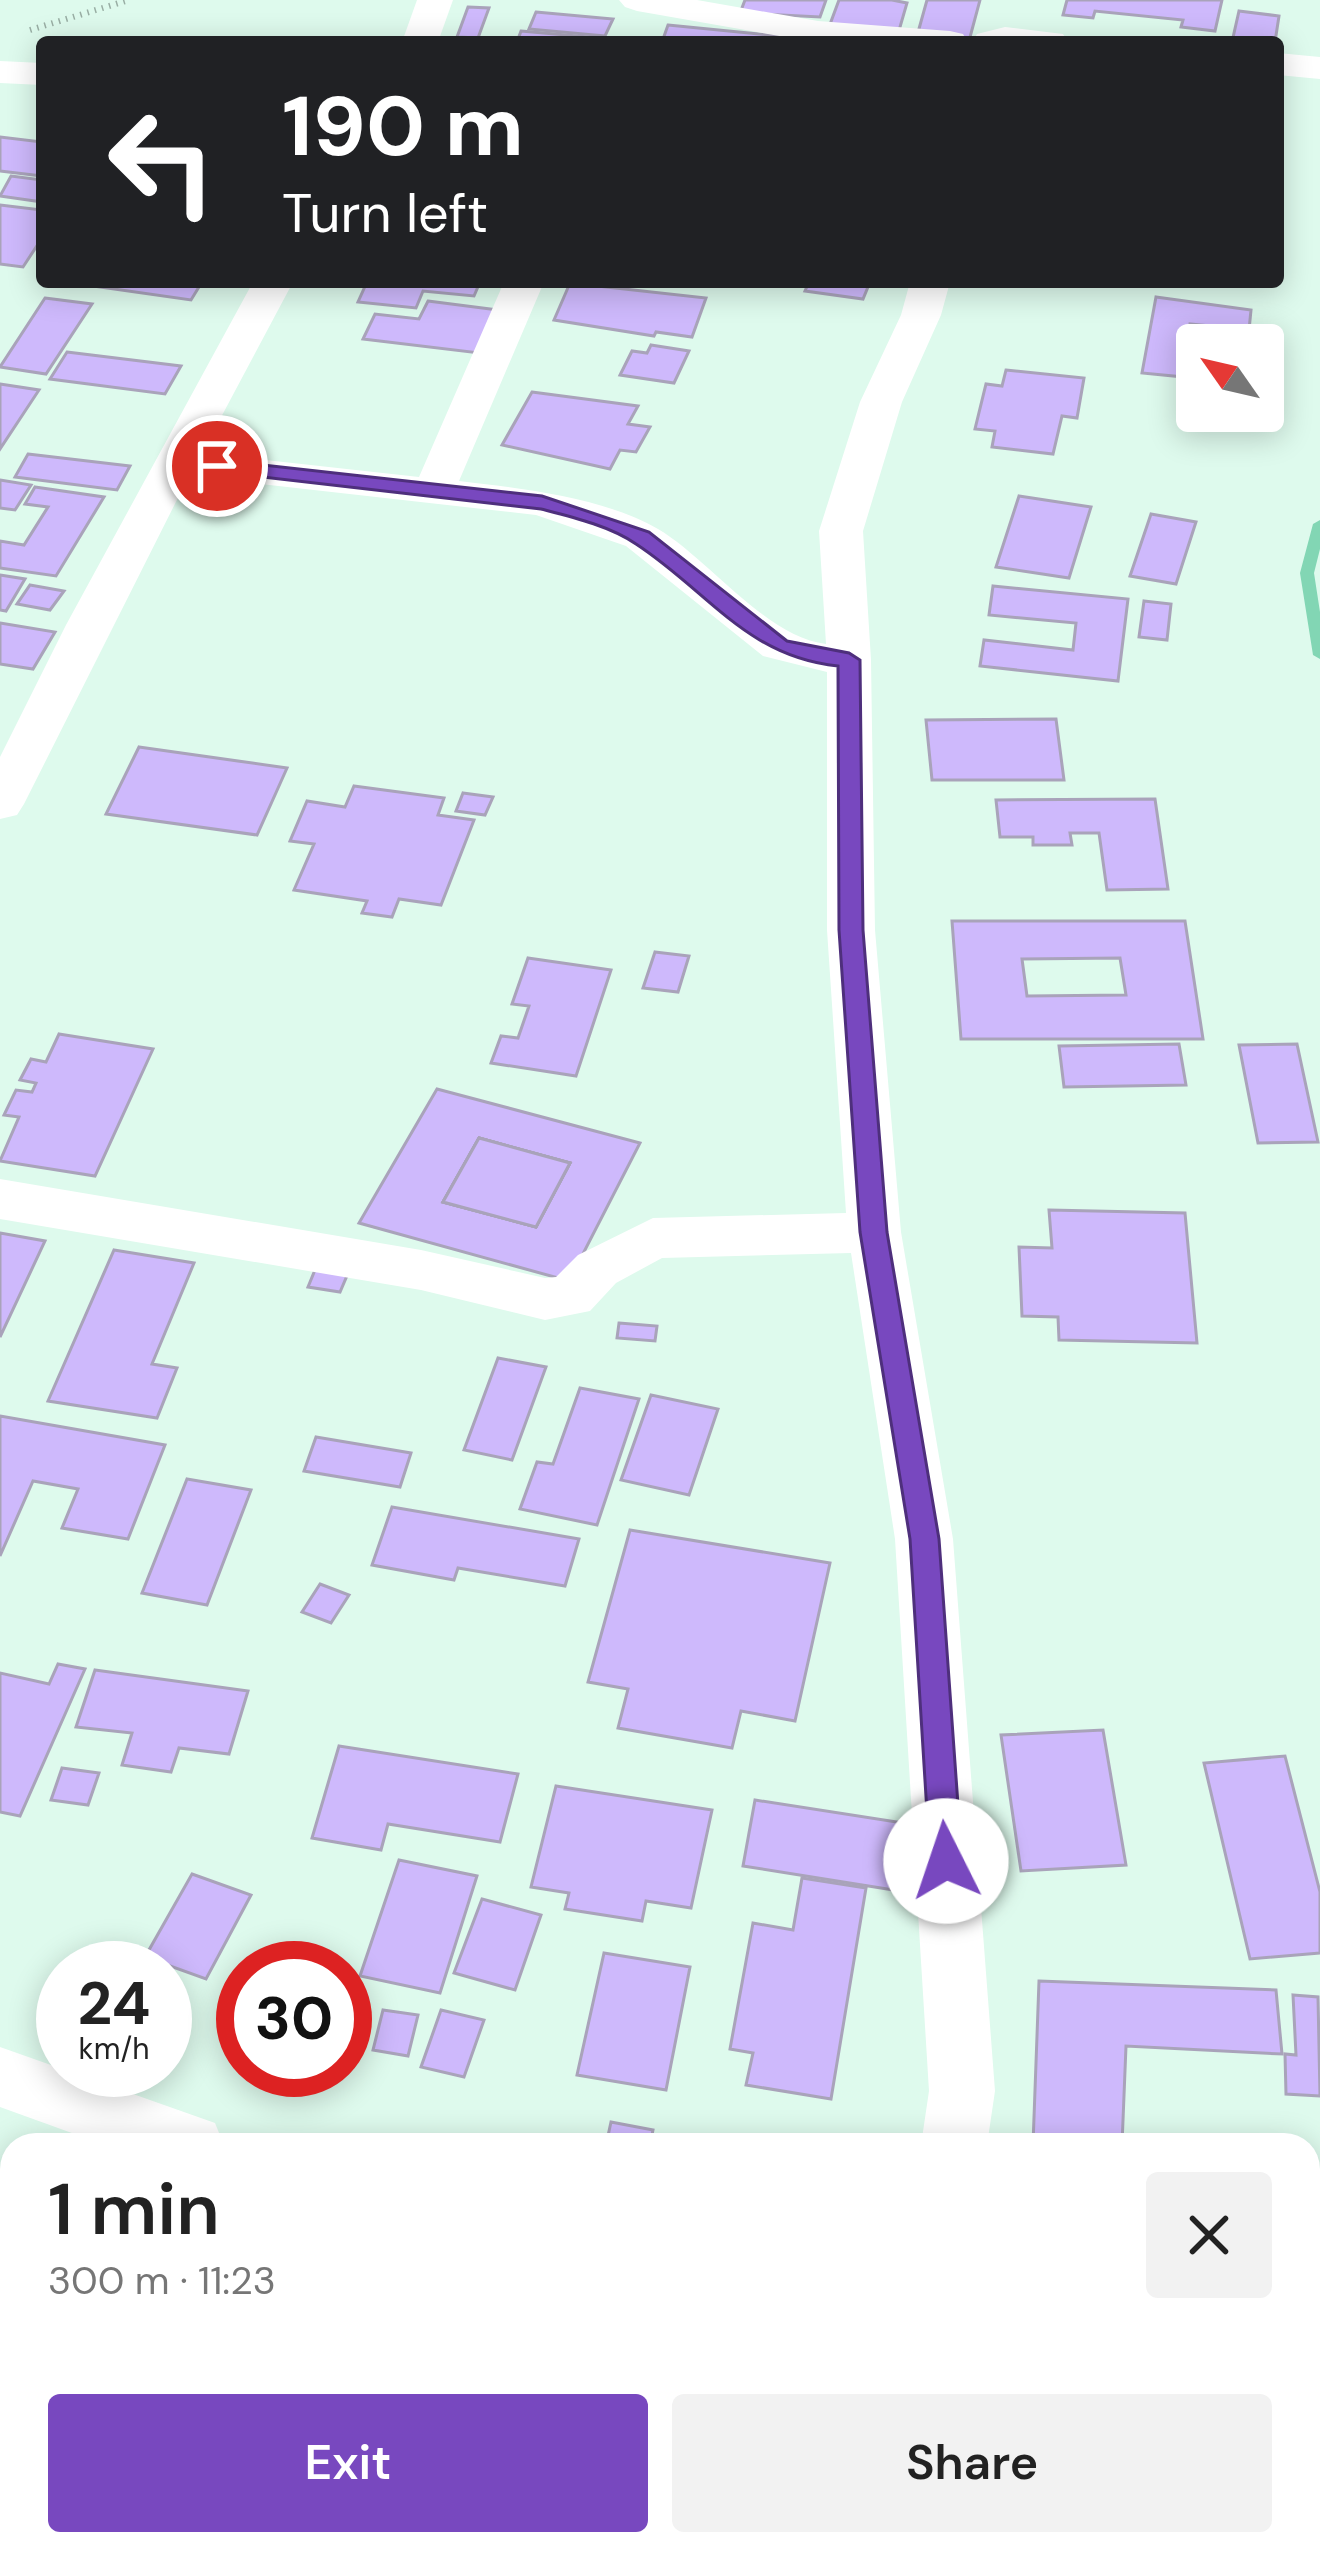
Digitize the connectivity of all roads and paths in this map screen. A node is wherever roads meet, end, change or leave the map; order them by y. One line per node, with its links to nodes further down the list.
1 (129, 0): 5 (path)
2 (436, 0): 6 (street)
3 (640, 0): 7 (street); 8 (street)
4 (1017, 0): 9 (street)
5 (14, 35)
6 (422, 36)
7 (629, 36)
8 (871, 36)
9 (1002, 36)
10 (1284, 65): 11 (street)
11 (1320, 68)
12 (0, 72): 13 (street)
13 (36, 74)
14 (270, 288): 17 (street)
15 (521, 288): 18 (street)
16 (928, 288): 19 (street)
17 (174, 462): 18 (street); 21 (street)
18 (434, 491): 19 (street)
19 (849, 660): 24 (street)
20 (0, 700): 21 (street)
21 (46, 711): 22 (street)
22 (0, 804)
23 (0, 1199): 24 (street)
24 (874, 1232): 27 (street)
25 (0, 2077): 26 (street)
26 (157, 2133)
27 (956, 2133)

